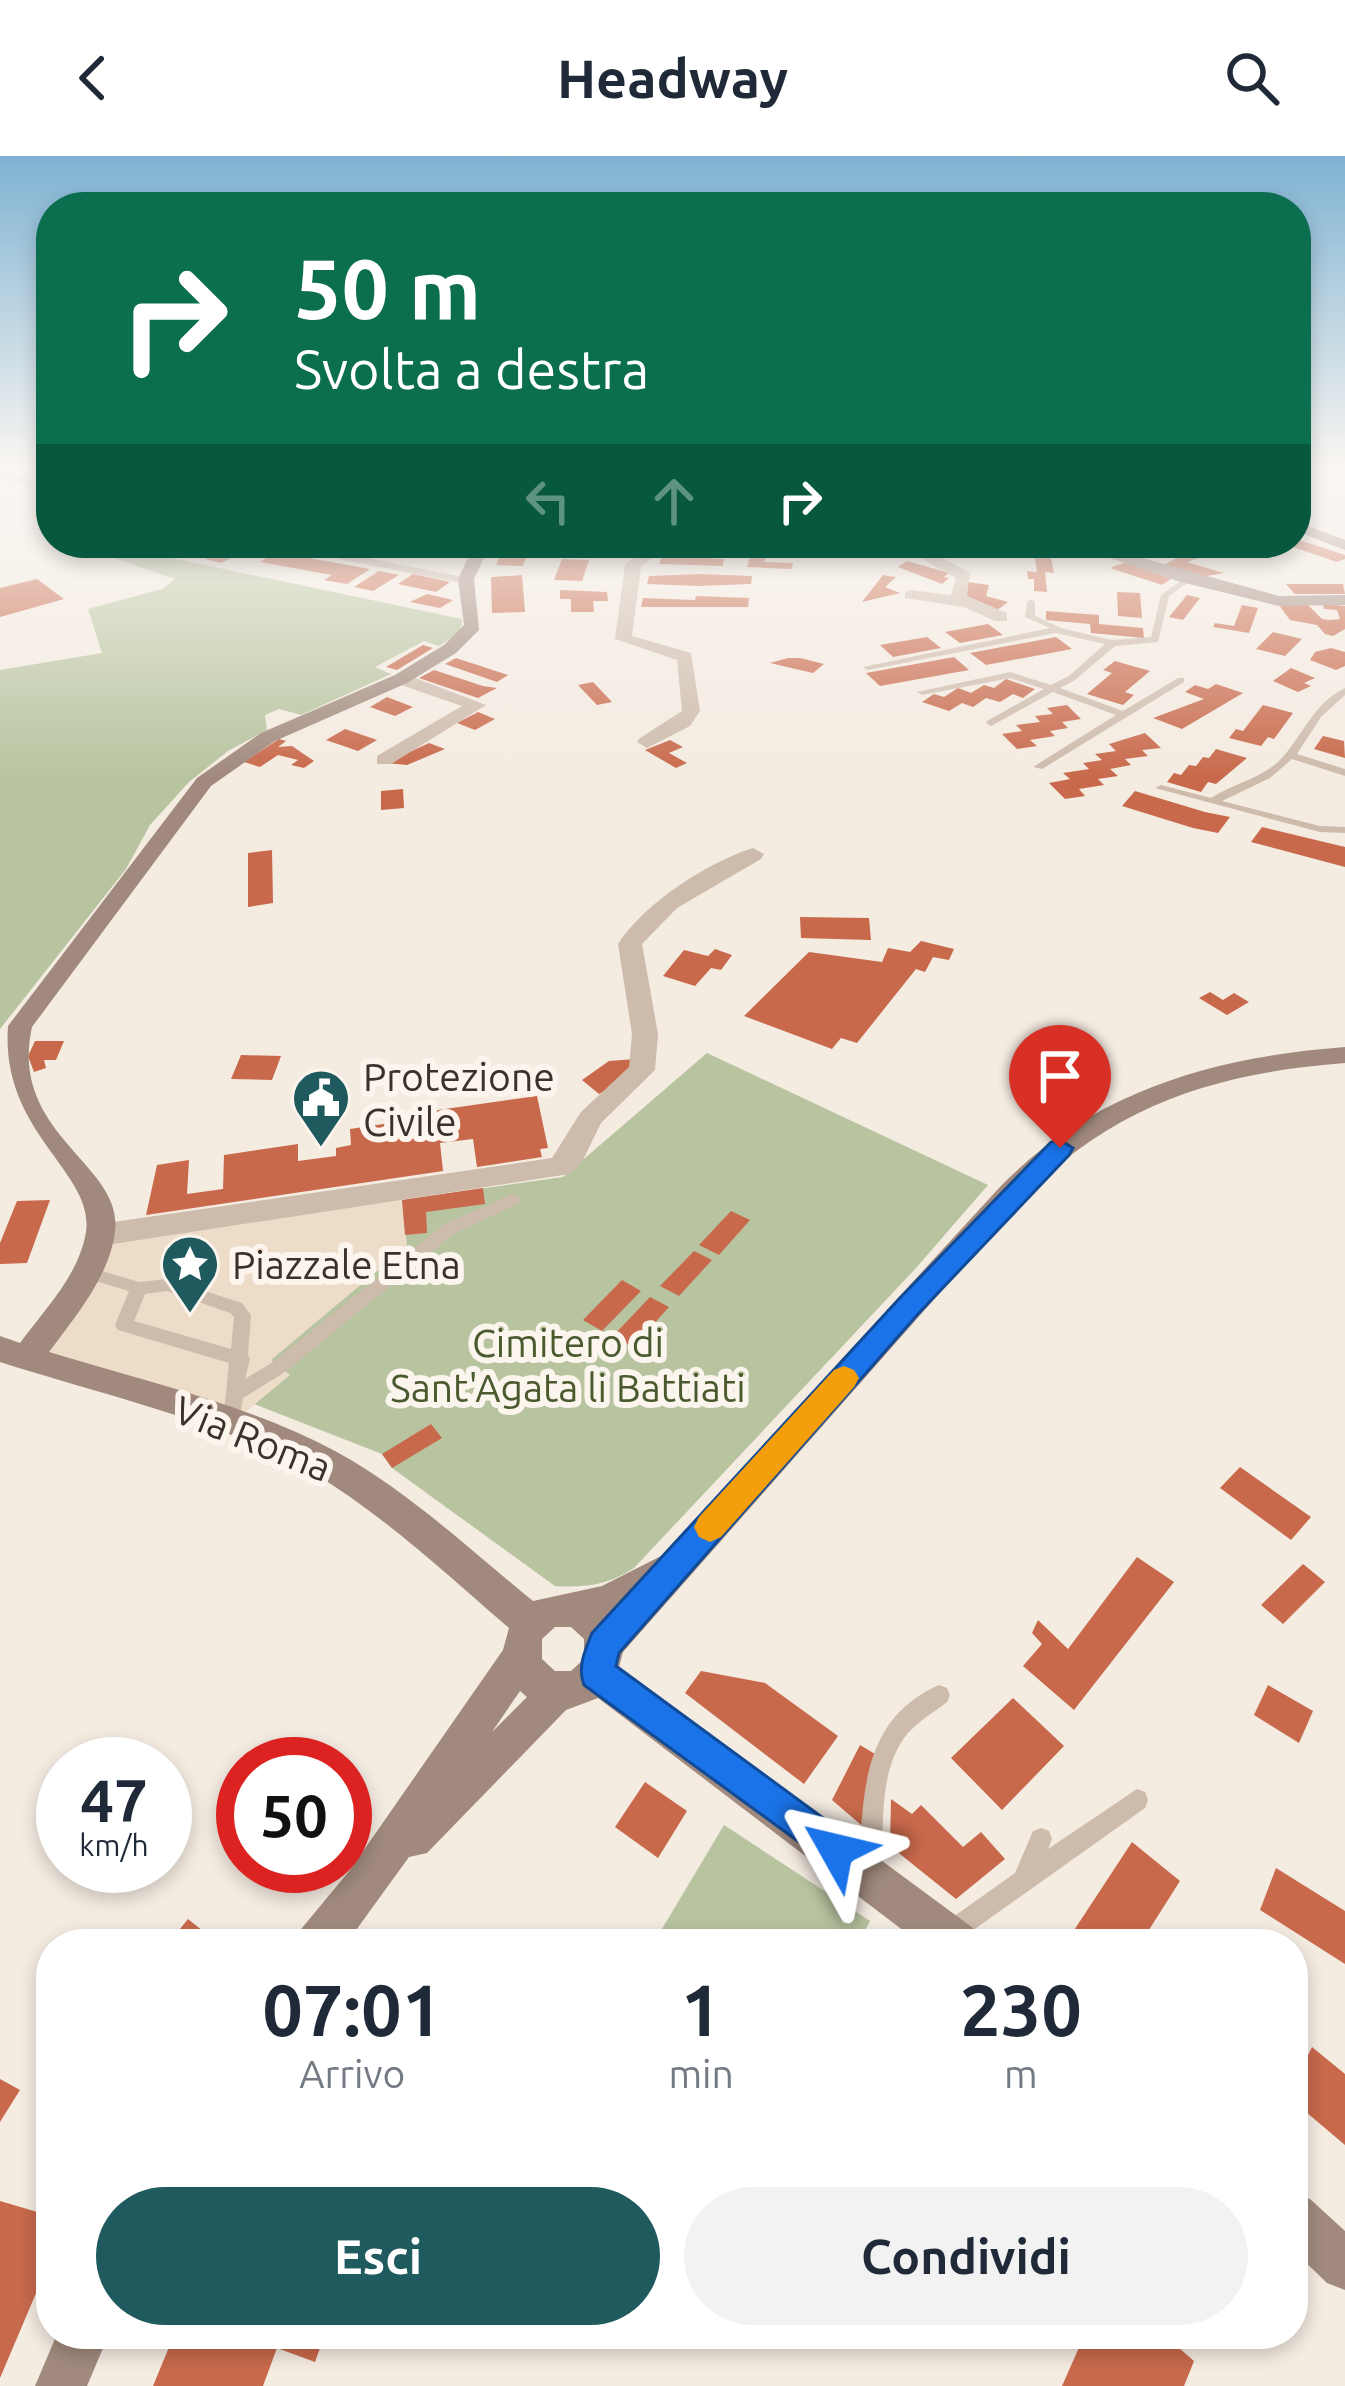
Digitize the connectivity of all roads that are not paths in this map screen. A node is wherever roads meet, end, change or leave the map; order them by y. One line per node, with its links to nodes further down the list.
1 (416, 570): 6 (street)
2 (470, 570): 6 (main road)
3 (631, 570): 23 (street)
4 (953, 570): 10 (street)
5 (1159, 570): 7 (main road)
6 (466, 579): 16 (main road)
7 (1187, 579): 9 (main road); 14 (lane)
8 (911, 595): 10 (street)
9 (1345, 600)
10 (966, 602): 12 (street)
11 (1031, 602): 13 (lane)
12 (1001, 617)
13 (1063, 630): 14 (lane); 15 (lane)
14 (1112, 643): 18 (lane)
15 (868, 667)
16 (401, 679): 25 (street); 34 (main road)
17 (1181, 680): 21 (lane)
18 (1052, 688): 20 (lane); 21 (lane); 22 (lane)
19 (1345, 691): 24 (lane)
20 (922, 692)
21 (1124, 715): 26 (lane)
22 (991, 723)
23 (647, 742)
24 (1289, 755): 27 (lane); 29 (lane)
25 (384, 760)
26 (1038, 767)
27 (1345, 773)
28 (1161, 788): 29 (lane)
29 (1213, 802): 30 (lane)
30 (1345, 830)
31 (753, 854): 34 (street)
32 (1345, 1055): 40 (main road)
33 (514, 1199): 39 (lane)
34 (100, 1234): 35 (main road)
35 (85, 1272): 36 (lane); 37 (main road)
36 (139, 1288): 38 (lane); 38 (lane)
37 (14, 1354): 39 (main road, Via Roma)
38 (242, 1359): 39 (lane)
39 (234, 1409): 42 (main road, Via Roma)
40 (683, 1557): 41 (main road); 43 (main road)
41 (575, 1611): 42 (main road); 43 (main road)
42 (527, 1640): 44 (main road); 48 (main road)
43 (600, 1659): 44 (main road); 49 (main road)
44 (556, 1690): 50 (main road)
45 (939, 1695): 49 (lane)
46 (1137, 1800): 51 (lane)
47 (1041, 1839): 51 (lane)
48 (372, 1874)
49 (870, 1876): 54 (main road)
50 (372, 1878)
51 (1023, 1880): 55 (lane)
52 (359, 1893): 53 (main road)
53 (331, 1929)
54 (937, 1929)
55 (964, 1929)
56 (1308, 2230): 57 (main road)
57 (1345, 2265)
58 (77, 2349): 59 (main road)
59 (61, 2386)

